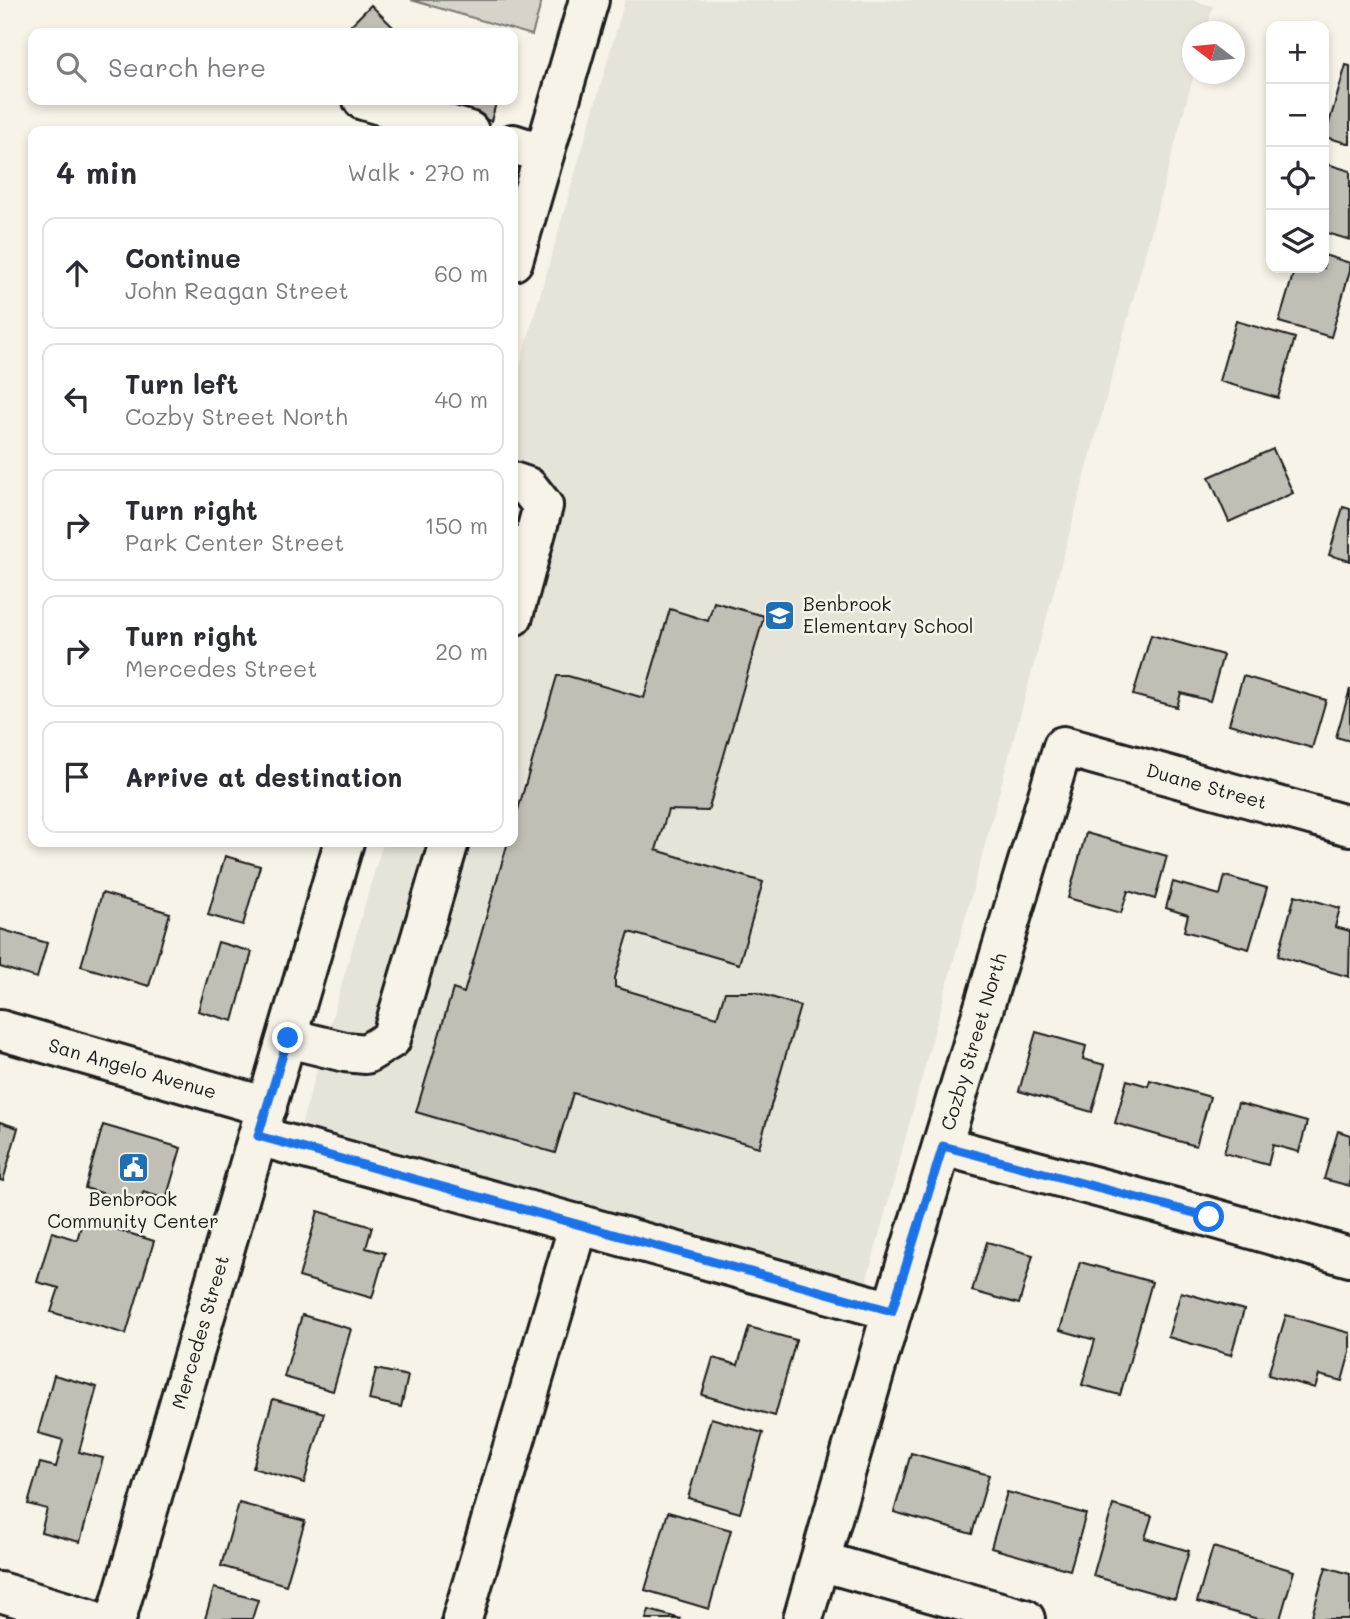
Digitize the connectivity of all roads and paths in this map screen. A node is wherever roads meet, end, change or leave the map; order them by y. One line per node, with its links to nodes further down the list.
1 (589, 0): 4 (street)
2 (380, 105): 3 (street)
3 (452, 126)
4 (528, 149): 5 (street)
5 (518, 224)
6 (518, 484): 7 (street)
7 (518, 597)
8 (1063, 746): 9 (street, Duane Street); 15 (street, Cozby Street North)
9 (1350, 826)
10 (343, 847): 13 (street, Mercedes Street)
11 (448, 847): 13 (street)
12 (0, 1030): 14 (street, San Angelo Avenue)
13 (288, 1038): 14 (street, Mercedes Street)
14 (263, 1121): 16 (street, San Angelo Avenue); 22 (street, Mercedes Street)
15 (943, 1146): 17 (street); 18 (street, Cozby Street North)
16 (579, 1224): 18 (street, San Angelo Avenue); 23 (street)
17 (1350, 1257)
18 (892, 1311): 19 (street, Cozby Street North)
19 (820, 1561): 24 (street, Cozby Street North); 25 (street)
20 (0, 1592): 21 (street)
21 (90, 1619)
22 (117, 1619)
23 (463, 1619)
24 (803, 1619)
25 (1025, 1619)

